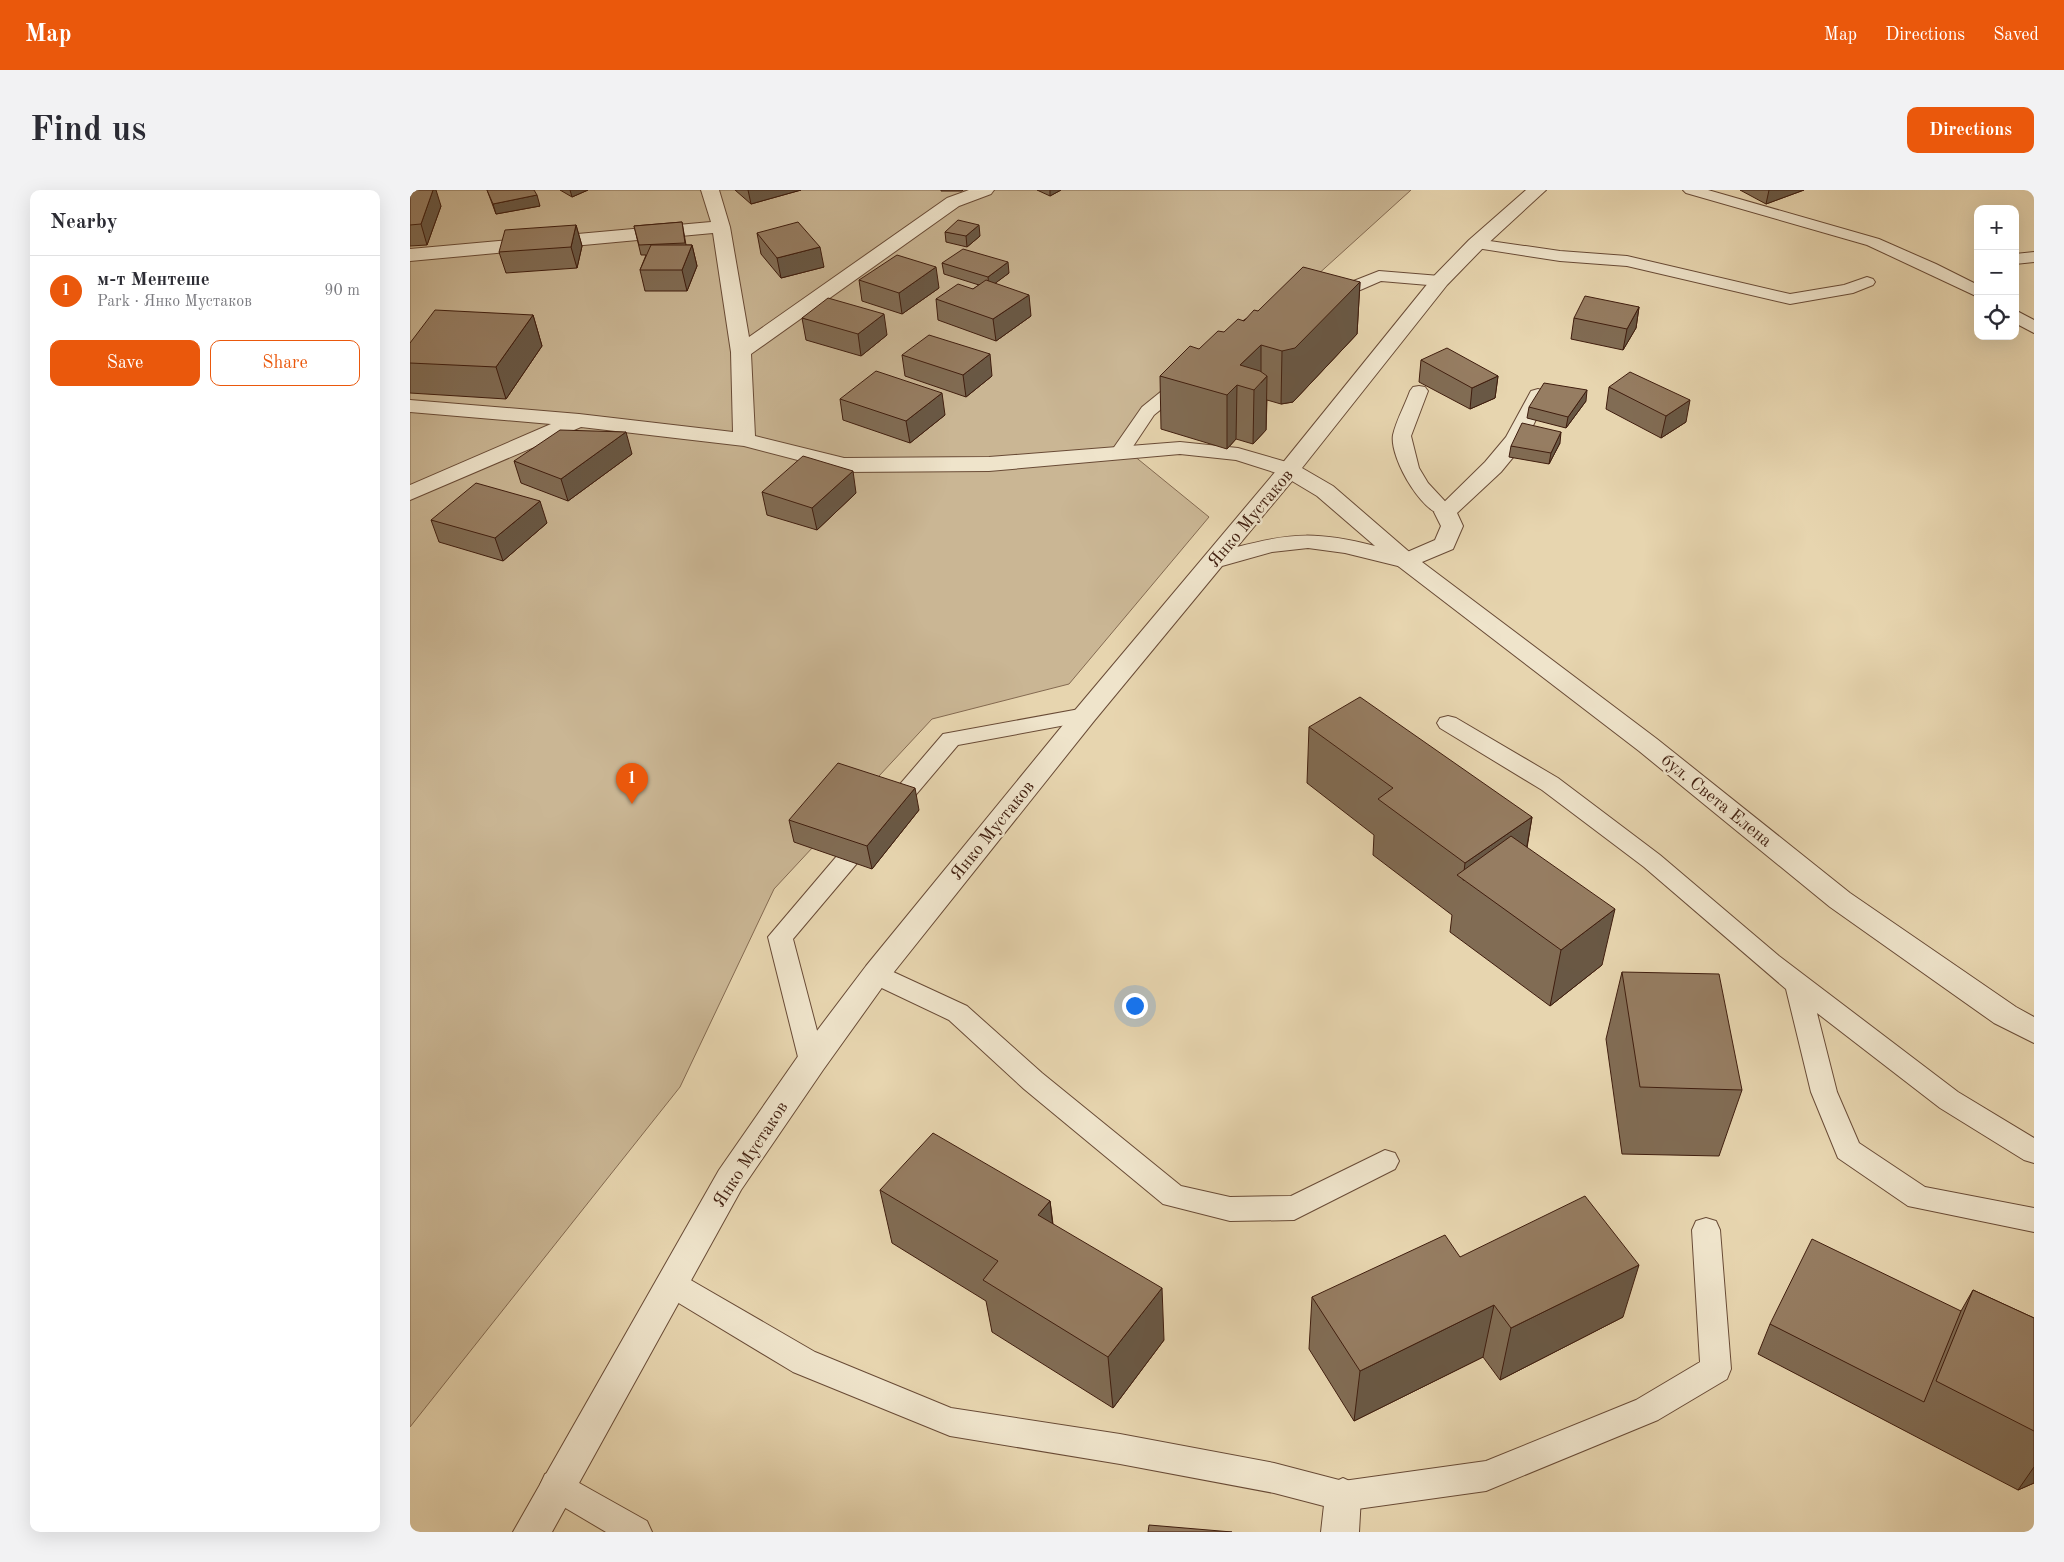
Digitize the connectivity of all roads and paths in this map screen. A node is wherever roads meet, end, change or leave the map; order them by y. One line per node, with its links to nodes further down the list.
1 (985, 190): 19 (street)
2 (1536, 190): 7 (street, Янко Мустаков)
3 (1691, 190): 5 (lane)
4 (706, 191): 6 (street)
5 (1708, 192): 13 (lane)
6 (720, 226): 8 (street); 19 (street)
7 (1476, 244): 12 (street, Янко Мустаков); 14 (lane)
8 (410, 255)
9 (2034, 257): 10 (lane)
10 (2019, 259)
11 (1974, 273): 13 (lane)
12 (1440, 281): 16 (lane); 27 (street, Янко Мустаков)
13 (1955, 281): 15 (lane)
14 (1867, 282)
15 (1974, 290)
16 (1310, 306)
17 (2019, 318): 18 (lane)
18 (2034, 328)
19 (741, 352): 25 (street)
20 (1200, 375): 26 (lane)
21 (1419, 391): 29 (lane)
22 (1538, 395): 29 (street)
23 (410, 406): 24 (street, бул. Света Елена)
24 (579, 420): 25 (street, бул. Света Елена); 28 (street)
25 (744, 440): 26 (street, бул. Света Елена)
26 (1119, 453): 27 (street, бул. Света Елена)
27 (1289, 470): 30 (street, Янко Мустаков); 31 (street, бул. Света Елена)
28 (410, 493)
29 (1445, 512): 31 (street)
30 (1213, 561): 31 (street); 32 (street, Янко Мустаков)
31 (1406, 562): 36 (street, бул. Света Елена)
32 (1085, 715): 34 (street, Янко Мустаков); 37 (lane)
33 (1448, 722): 35 (lane)
34 (876, 974): 37 (street, Янко Мустаков); 39 (lane)
35 (1797, 983): 38 (lane); 40 (lane)
36 (2034, 1031)
37 (812, 1061): 42 (street, Янко Мустаков)
38 (2034, 1152)
39 (1385, 1161)
40 (2034, 1220)
41 (1706, 1230): 44 (lane)
42 (672, 1284): 43 (street, Янко Мустаков); 44 (lane)
43 (556, 1486): 45 (street, Янко Мустаков); 46 (lane)
44 (1343, 1496): 47 (street)
45 (532, 1532)
46 (636, 1532)
47 (1340, 1532)

